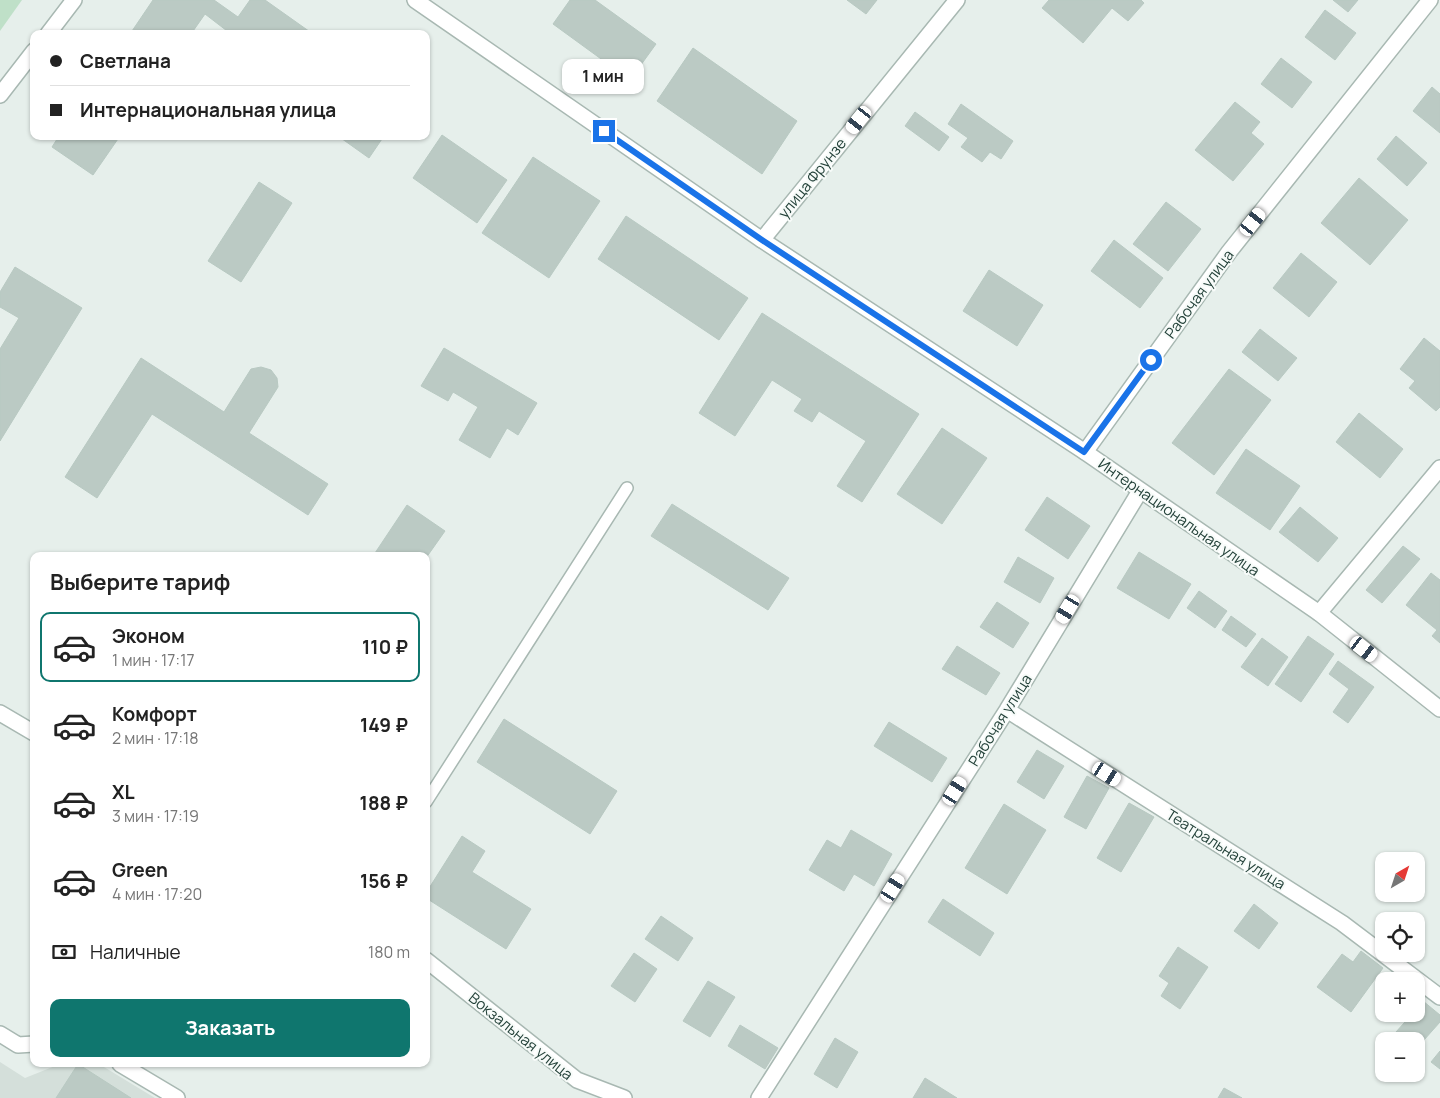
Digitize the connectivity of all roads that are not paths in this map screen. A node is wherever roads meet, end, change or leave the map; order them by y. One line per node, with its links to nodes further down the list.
1 (74, 0): 5 (street)
2 (415, 0): 8 (street, Интернациональная улица)
3 (956, 0): 8 (street, улица Фрунзе)
4 (1430, 0): 9 (street, Рабочая улица)
5 (51, 30)
6 (30, 57): 7 (street)
7 (0, 95)
8 (762, 240): 9 (street, Интернациональная улица)
9 (1084, 452): 12 (street, Интернациональная улица)
10 (1440, 468): 13 (street)
11 (627, 488): 18 (lane)
12 (1140, 491): 13 (street, Интернациональная улица); 15 (street, Рабочая улица)
13 (1319, 613): 14 (street, Интернациональная улица)
14 (1440, 709)
15 (1007, 710): 20 (street, Театральная улица); 26 (street, Рабочая улица)
16 (0, 713): 17 (street)
17 (30, 731)
18 (430, 796)
19 (430, 963): 25 (street, Вокзальная улица)
20 (1440, 997)
21 (0, 1034): 22 (street)
22 (30, 1044)
23 (125, 1067): 24 (street)
24 (177, 1098)
25 (624, 1098)
26 (759, 1098)

